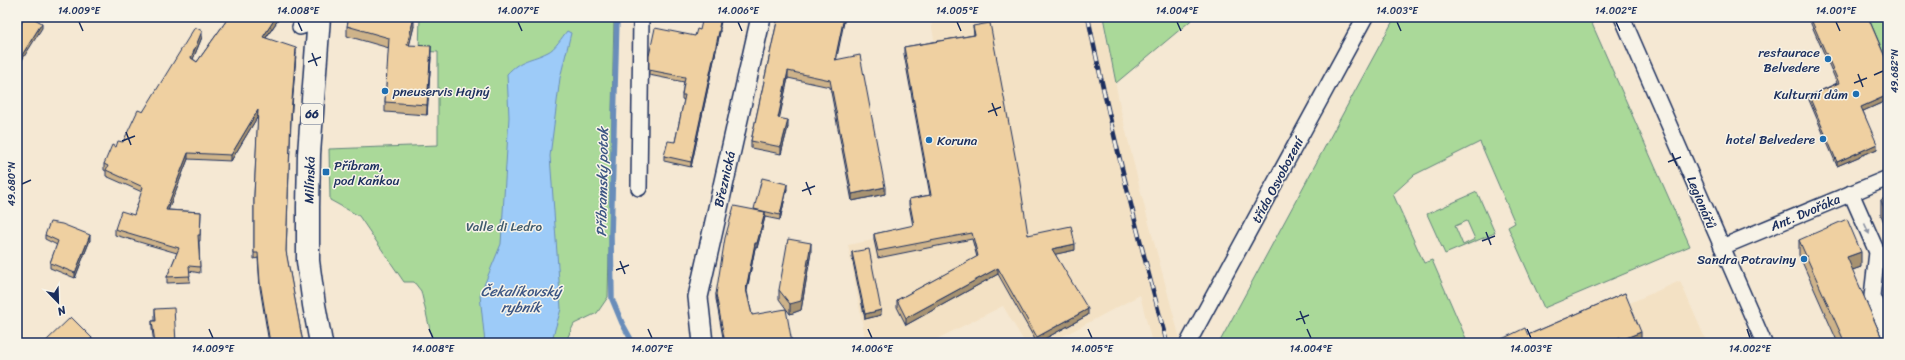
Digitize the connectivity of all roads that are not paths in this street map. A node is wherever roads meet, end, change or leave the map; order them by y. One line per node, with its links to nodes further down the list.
1 (641, 17): 7 (street)
2 (761, 17): 12 (street, Březnická)
3 (1365, 17): 13 (street, třída Osvobození)
4 (1622, 17): 9 (street, Legionářů)
5 (312, 22): 11 (main road, Milínská / 66)
6 (1888, 178): 8 (street, Ant. Dvořáka)
7 (639, 188)
8 (1851, 193): 9 (street, Ant. Dvořáka); 10 (street, one-way to 10)
9 (1722, 247): 14 (street, Legionářů)
10 (1888, 332)
11 (321, 343)
12 (703, 343)
13 (1188, 343)
14 (1764, 343)

